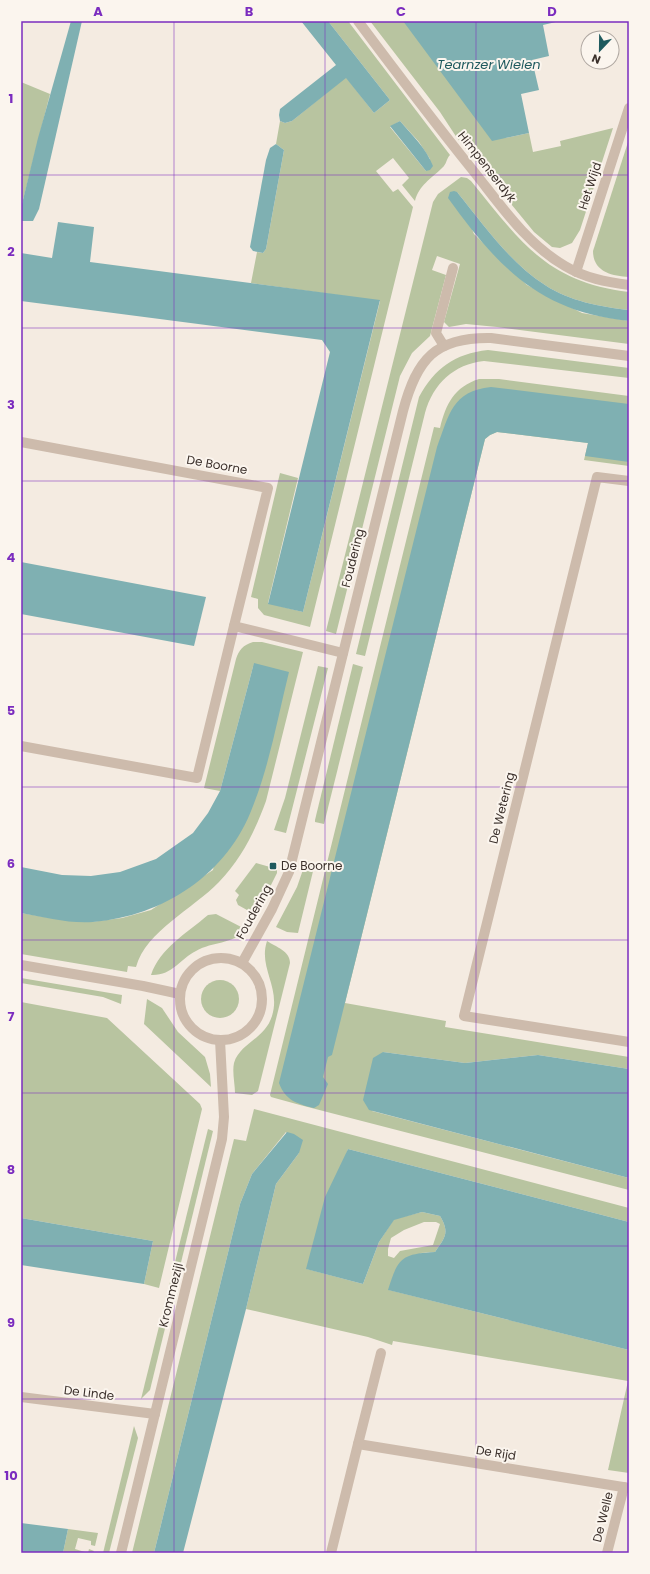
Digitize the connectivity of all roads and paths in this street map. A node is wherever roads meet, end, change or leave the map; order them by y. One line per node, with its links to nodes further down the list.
1 (358, 21): 4 (street, Himpenserdyk)
2 (629, 108): 4 (street, Het Wijd)
3 (453, 268): 6 (street)
4 (576, 272): 5 (street, Himpenserdyk)
5 (629, 284)
6 (444, 346): 7 (street, Foudering); 11 (street, Foudering)
7 (629, 356)
8 (21, 442): 10 (street, De Boorne)
9 (629, 481): 17 (street, De Wetering)
10 (234, 626): 11 (street); 12 (street, De Boorne)
11 (344, 653): 13 (street, Foudering)
12 (21, 746)
13 (242, 963): 15 (street); 16 (street)
14 (21, 966): 15 (street)
15 (180, 994): 16 (street)
16 (220, 1040): 20 (street, Krommezijl)
17 (629, 1042)
18 (381, 1353): 21 (street)
19 (21, 1397): 20 (street, De Linde)
20 (155, 1414): 23 (street, Krommezijl)
21 (358, 1444): 22 (street, De Rijd); 24 (street)
22 (626, 1488): 25 (street, De Welle)
23 (121, 1553)
24 (331, 1553)
25 (607, 1553)

